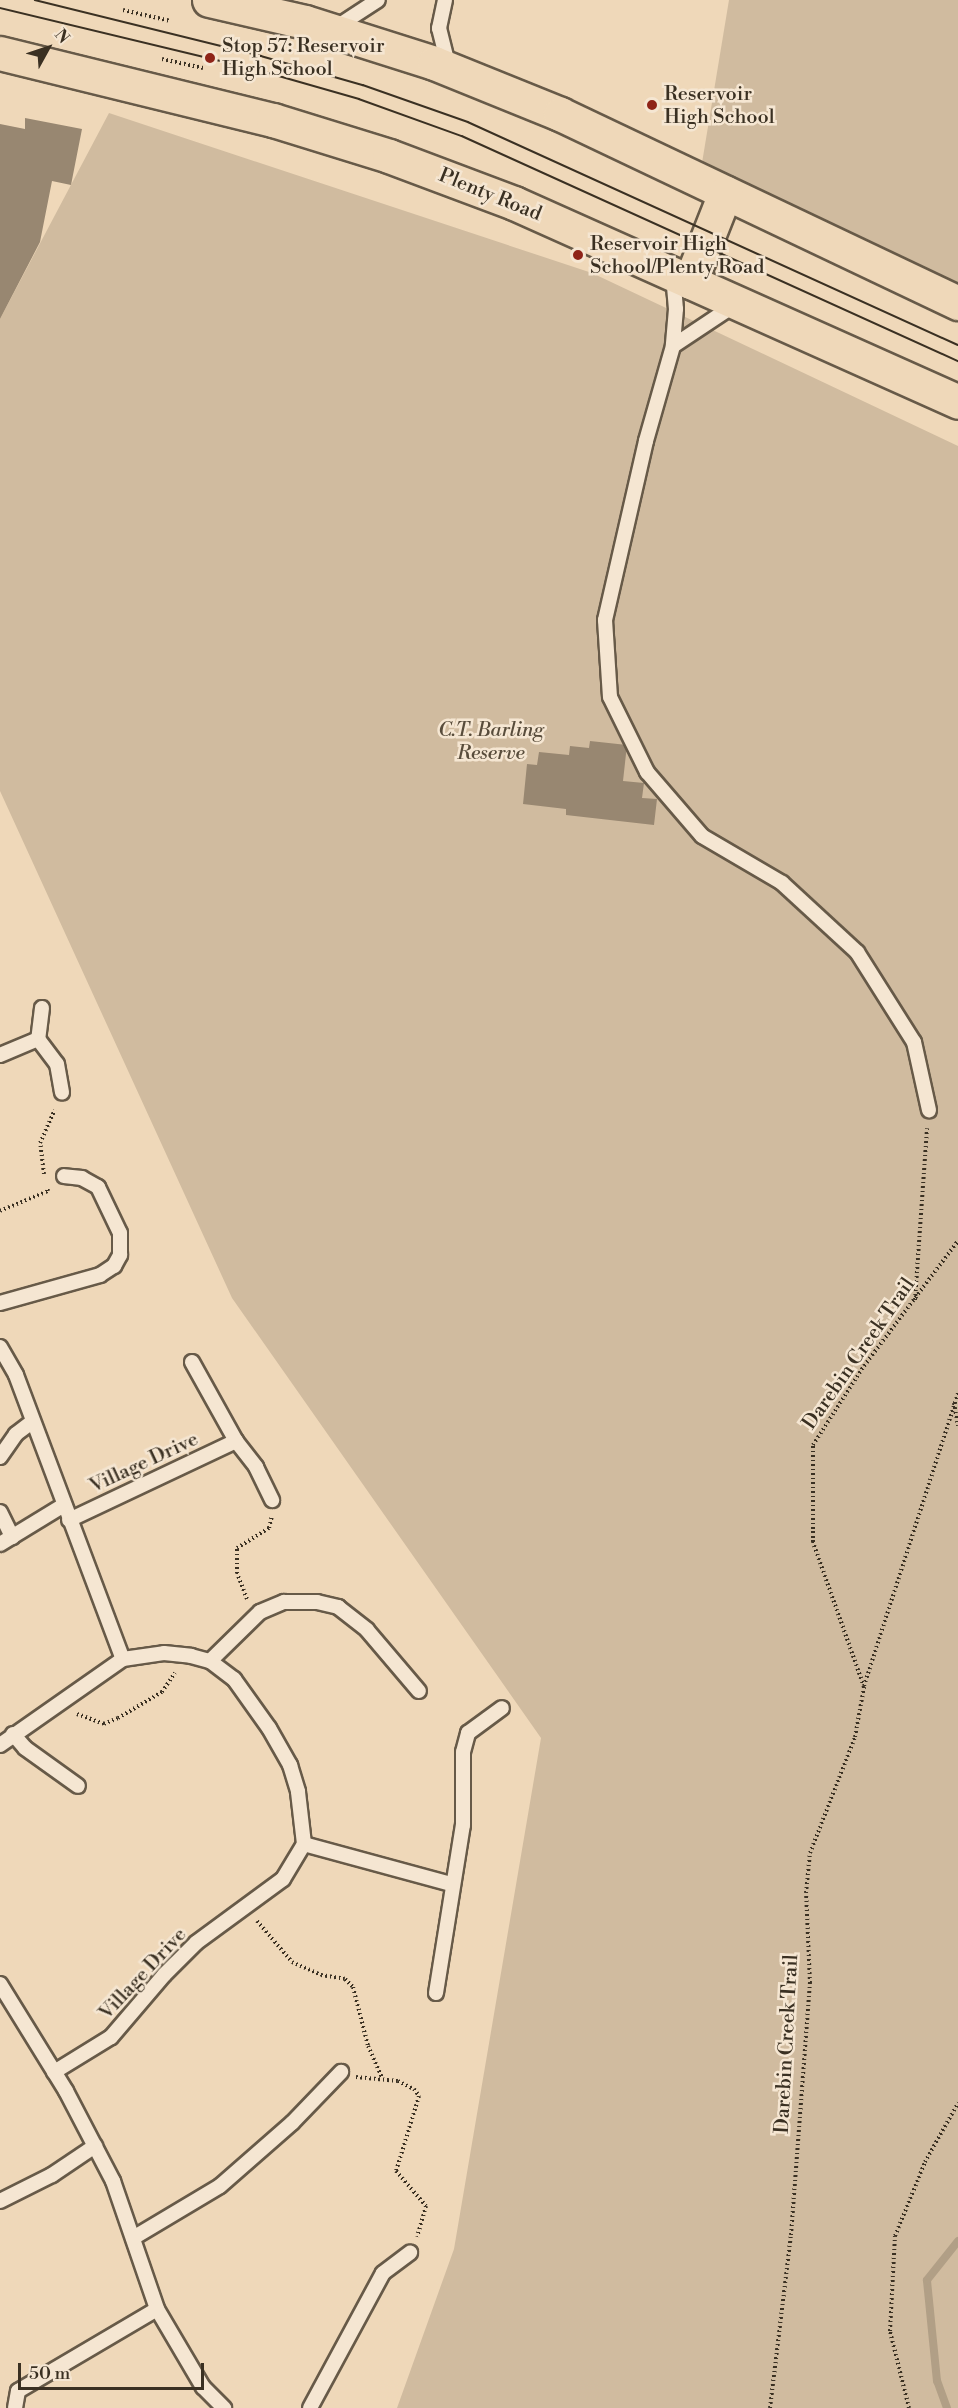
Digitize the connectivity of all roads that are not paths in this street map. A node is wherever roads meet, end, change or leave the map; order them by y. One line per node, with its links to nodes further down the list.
1 (209, 0): 4 (highway)
2 (378, 0): 4 (lane)
3 (445, 0): 6 (lane)
4 (331, 31): 6 (highway)
5 (0, 53): 8 (highway, Plenty Road)
6 (449, 69): 7 (highway)
7 (725, 193): 8 (highway); 9 (highway)
8 (682, 279): 10 (highway, Plenty Road); 11 (lane)
9 (958, 303)
10 (736, 304): 11 (lane); 12 (highway, Plenty Road)
11 (673, 346): 17 (lane)
12 (958, 402)
13 (42, 1008): 14 (lane)
14 (38, 1039): 15 (lane); 16 (lane)
15 (0, 1055)
16 (62, 1093)
17 (929, 1110)
18 (64, 1176): 19 (lane)
19 (0, 1303)
20 (0, 1347): 22 (lane)
21 (192, 1362): 23 (lane)
22 (33, 1421): 24 (lane); 26 (lane)
23 (236, 1441): 25 (lane); 28 (lane, Village Drive)
24 (0, 1457)
25 (272, 1500)
26 (64, 1505): 28 (lane); 29 (lane)
27 (0, 1512): 29 (lane)
28 (69, 1520): 30 (lane)
29 (6, 1541)
30 (123, 1659): 31 (lane); 34 (lane)
31 (210, 1661): 32 (lane); 37 (lane)
32 (419, 1691)
33 (502, 1708): 38 (lane)
34 (14, 1734): 35 (lane); 36 (lane)
35 (0, 1745)
36 (78, 1786)
37 (304, 1844): 38 (lane); 41 (lane, Village Drive)
38 (451, 1884): 40 (lane)
39 (2, 1993): 41 (lane)
40 (436, 1993)
41 (54, 2072): 43 (lane)
42 (339, 2074): 45 (lane)
43 (95, 2146): 44 (lane); 45 (lane)
44 (0, 2201)
45 (133, 2238): 47 (lane)
46 (410, 2253): 50 (lane)
47 (157, 2309): 48 (lane); 49 (lane)
48 (15, 2408)
49 (224, 2408)
50 (310, 2408)

